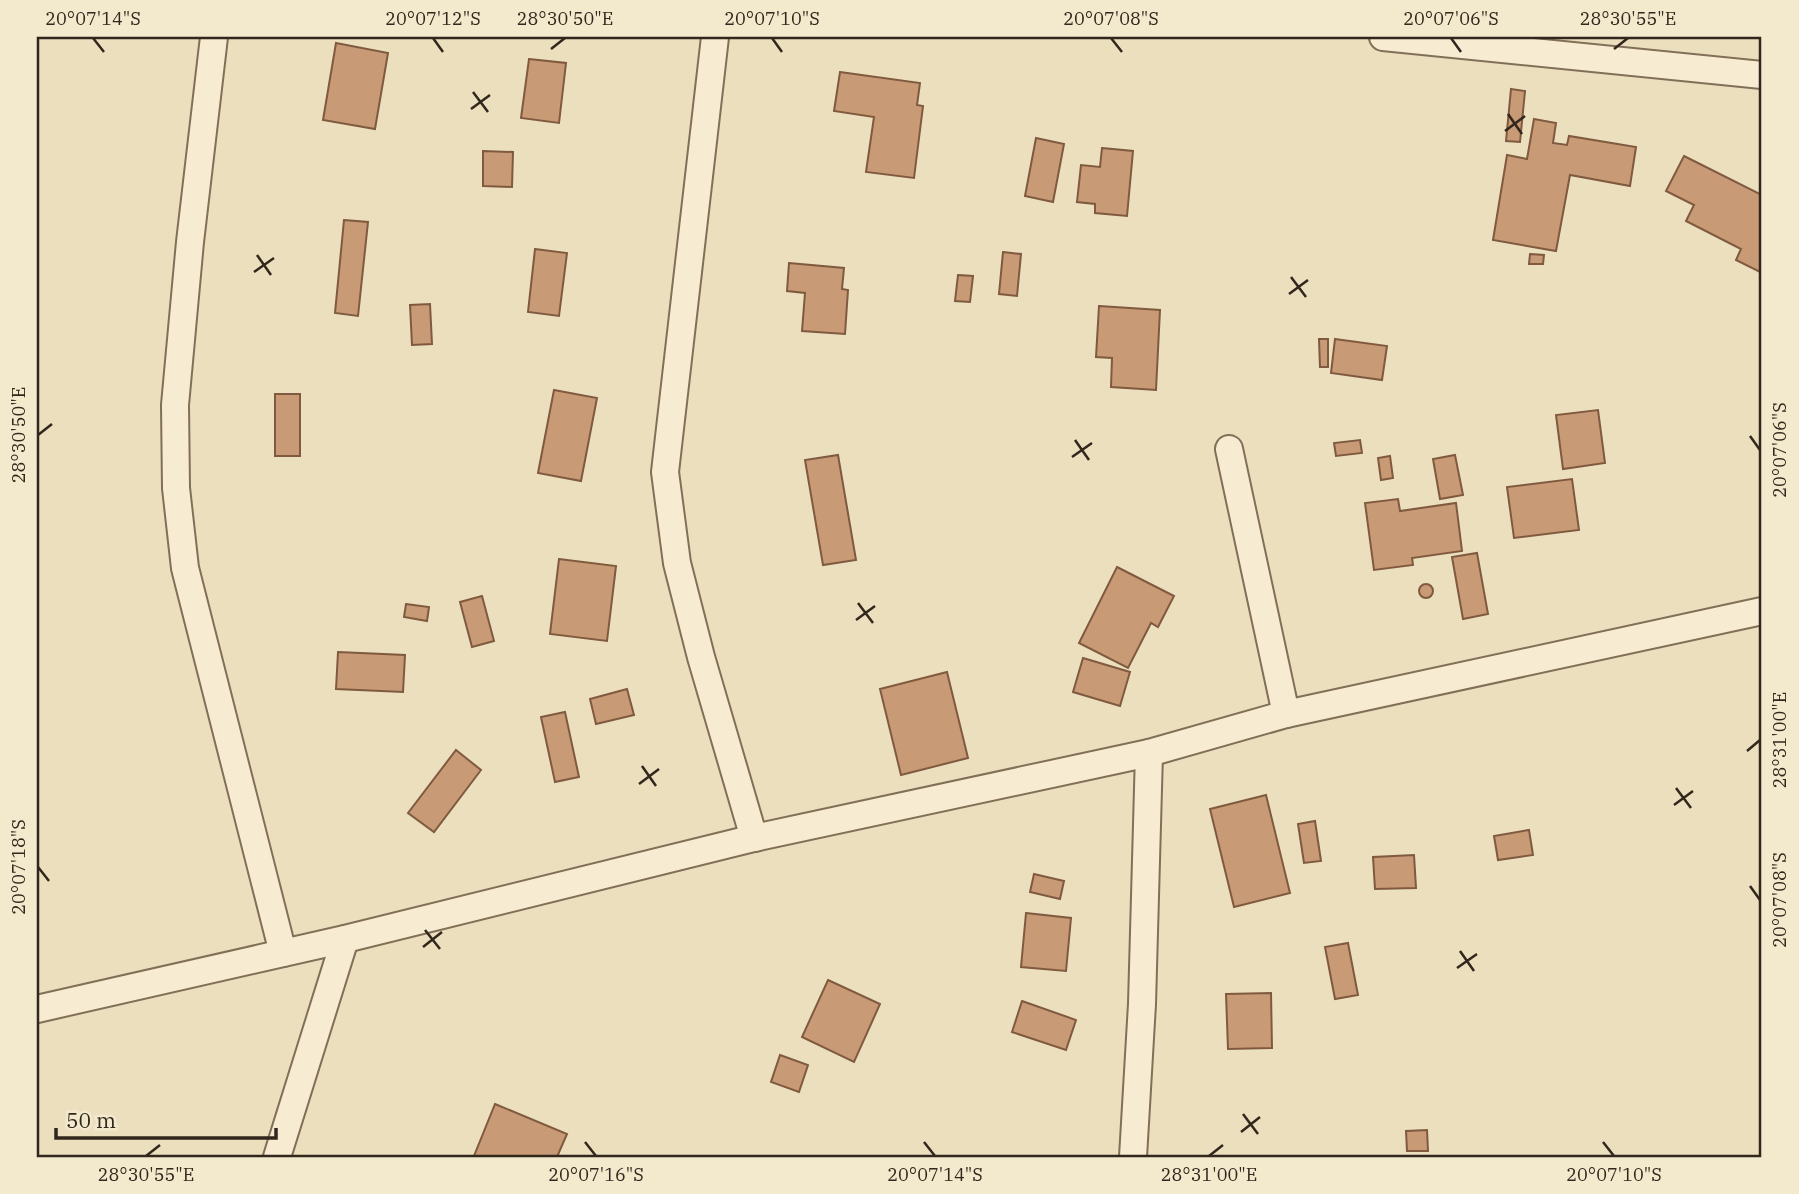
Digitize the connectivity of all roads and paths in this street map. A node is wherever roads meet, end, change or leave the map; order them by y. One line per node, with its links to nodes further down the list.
1 (215, 37): 11 (street)
2 (715, 37): 9 (street)
3 (1382, 37): 4 (street)
4 (1762, 75)
5 (1229, 449): 7 (street)
6 (1762, 611): 7 (street)
7 (1286, 714): 8 (street)
8 (1149, 753): 9 (street); 14 (street)
9 (754, 838): 10 (street)
10 (345, 939): 11 (street); 13 (street)
11 (283, 953): 12 (street)
12 (37, 1009)
13 (277, 1157)
14 (1133, 1157)

